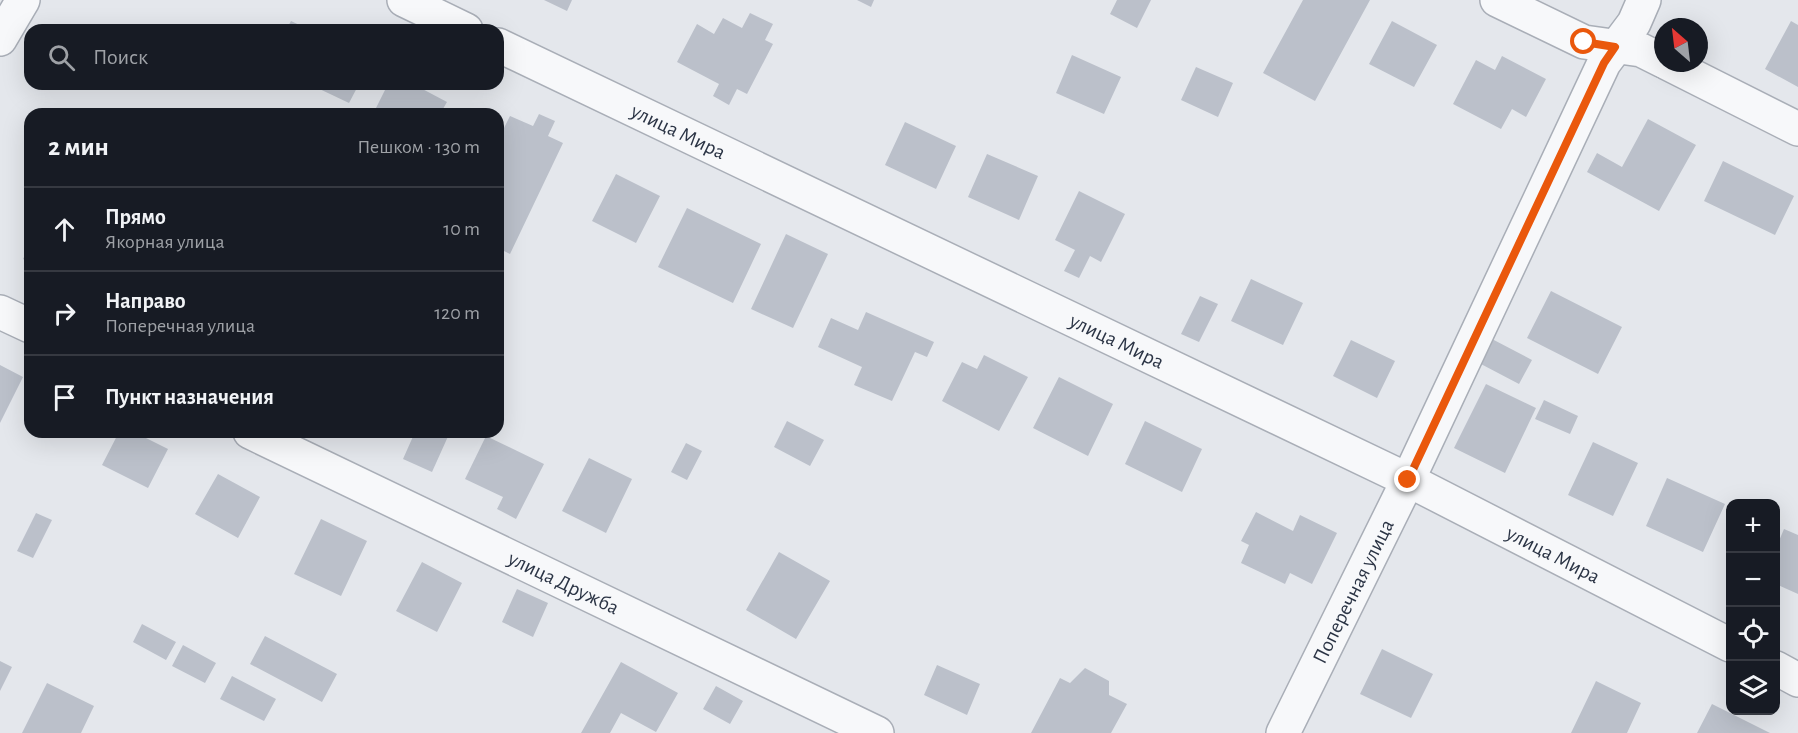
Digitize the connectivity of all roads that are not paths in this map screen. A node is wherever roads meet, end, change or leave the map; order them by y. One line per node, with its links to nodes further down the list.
1 (23, 0): 6 (street)
2 (404, 0): 5 (street)
3 (1497, 0): 7 (street)
4 (1644, 0): 7 (street, Поперечная улица)
5 (454, 24)
6 (0, 39)
7 (1615, 47): 9 (street); 15 (street, Поперечная улица)
8 (504, 48): 15 (street, улица Мира)
9 (1654, 56)
10 (1685, 72): 11 (street)
11 (1798, 129)
12 (0, 312): 13 (street)
13 (24, 323)
14 (262, 438): 19 (street, улица Дружба)
15 (1408, 480): 16 (street, улица Мира); 20 (street, Поперечная улица)
16 (1726, 642)
17 (1780, 670): 18 (street)
18 (1798, 680)
19 (877, 733)
20 (1283, 733)

